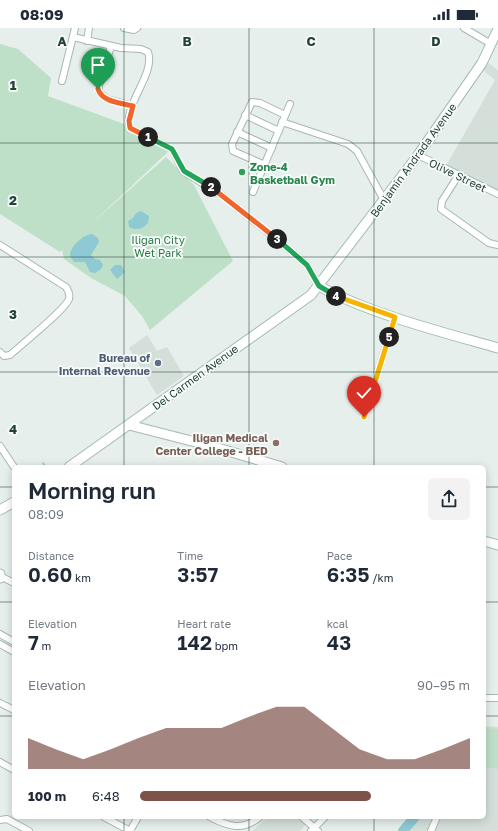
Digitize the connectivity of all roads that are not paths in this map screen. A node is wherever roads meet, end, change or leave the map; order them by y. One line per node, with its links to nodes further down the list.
1 (75, 28): 7 (street)
2 (89, 28): 8 (street)
3 (124, 28): 4 (street)
4 (137, 28)
5 (464, 28): 9 (street)
6 (498, 29): 9 (street, Benjamin Andrada Avenue)
7 (73, 37): 8 (street); 11 (street)
8 (87, 40): 10 (street)
9 (491, 44): 20 (street, Benjamin Andrada Avenue)
10 (111, 46): 13 (street); 13 (street)
11 (62, 81)
12 (290, 104): 15 (street)
13 (133, 106): 28 (street)
14 (245, 115): 15 (street); 17 (street); 18 (street)
15 (285, 115): 16 (street)
16 (282, 122): 17 (street); 25 (street)
17 (279, 131): 19 (street)
18 (237, 132): 19 (street); 21 (street)
19 (272, 148): 21 (street)
20 (418, 155): 22 (street, Olive Street); 25 (street, Benjamin Andrada Avenue)
21 (265, 166): 23 (street)
22 (458, 176): 24 (street, Olive Street); 27 (street)
23 (253, 192)
24 (498, 194)
25 (384, 200): 28 (street, Benjamin Andrada Avenue)
26 (0, 245): 31 (street)
27 (498, 245)
28 (319, 286): 29 (street); 33 (street, Del Carmen Avenue)
29 (395, 317): 30 (street); 32 (street)
30 (498, 348)
31 (0, 352)
32 (364, 417)
33 (129, 425): 36 (street, Del Carmen Avenue); 37 (street)
34 (0, 446): 35 (street)
35 (13, 465)
36 (72, 465)
37 (275, 465)
38 (12, 503): 39 (street)
39 (0, 510)
40 (486, 542): 41 (street)
41 (498, 545)
42 (0, 576): 43 (street)
43 (12, 582)
44 (0, 634): 45 (street)
45 (12, 641)
46 (0, 644): 47 (street)
47 (12, 651)
48 (486, 698): 49 (street)
49 (498, 698)
50 (0, 703): 51 (street)
51 (12, 709)
52 (0, 762): 53 (street)
53 (12, 769)
54 (108, 819): 64 (street)
55 (137, 819): 64 (street)
56 (214, 819): 57 (street)
57 (258, 819)
58 (304, 819): 62 (street)
59 (323, 819): 62 (street)
60 (437, 819): 65 (street)
61 (0, 820): 63 (street)
62 (314, 830)
63 (29, 831)
64 (130, 831)
65 (431, 831)

